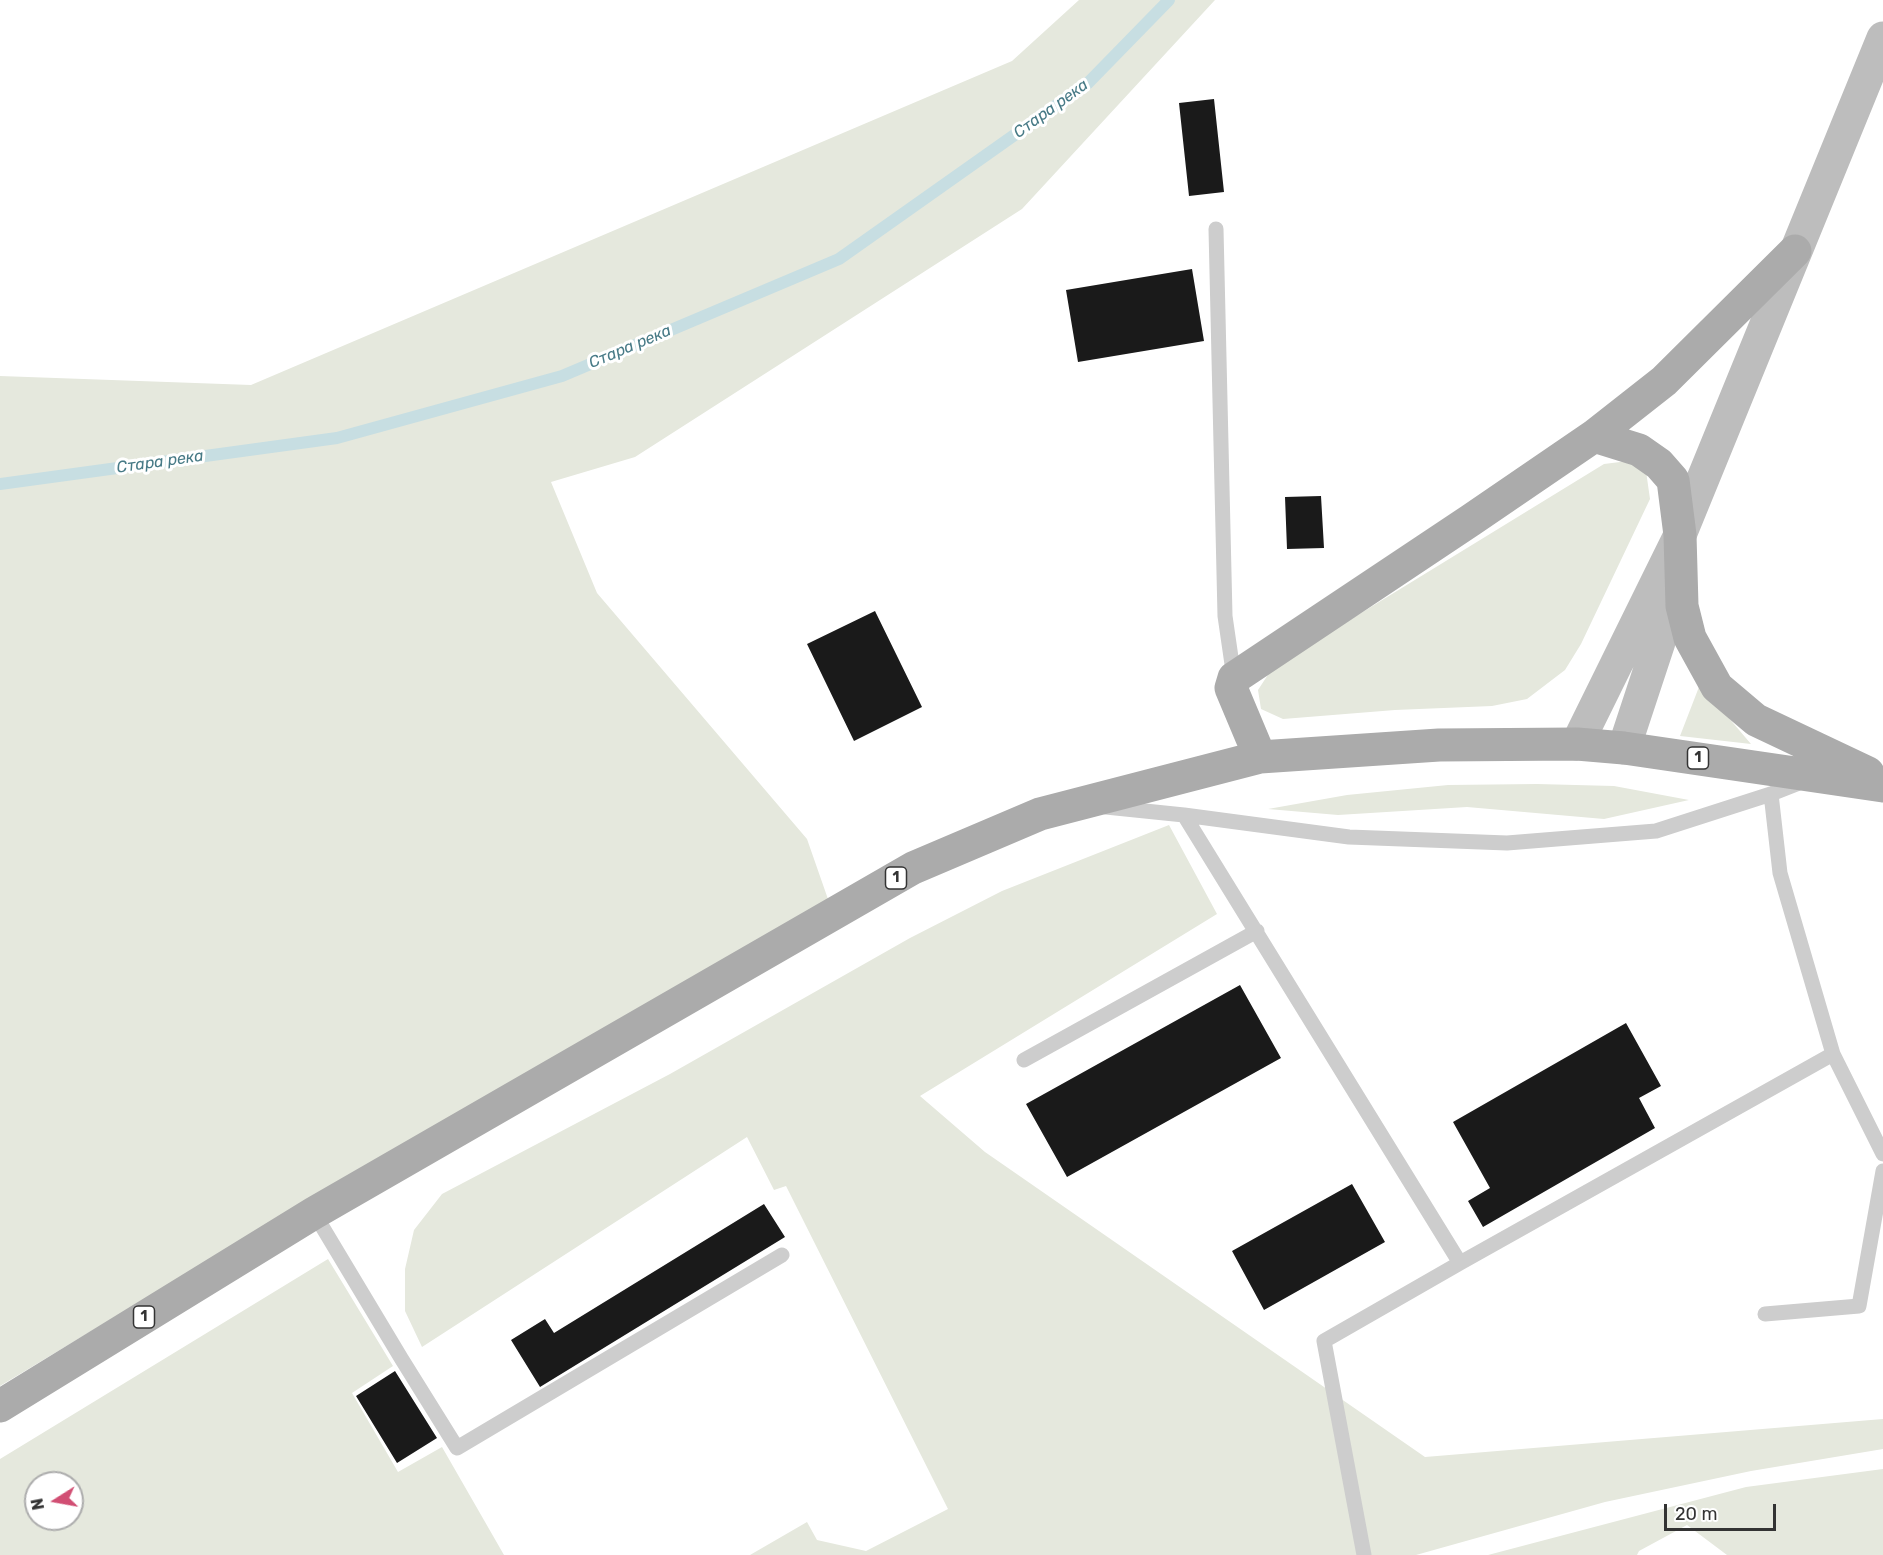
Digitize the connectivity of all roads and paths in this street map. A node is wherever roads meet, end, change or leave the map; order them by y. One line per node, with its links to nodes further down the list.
1 (1883, 38): 3 (street)
2 (1216, 229): 6 (lane)
3 (1795, 251): 4 (main road); 5 (street)
4 (1594, 436): 5 (main road); 6 (main road)
5 (1680, 535): 7 (street); 8 (street); 11 (main road)
6 (1234, 678): 9 (main road)
7 (1577, 744): 8 (main road, 1); 9 (main road, 1)
8 (1624, 747): 10 (main road, 1)
9 (1260, 757): 14 (main road, 1)
10 (1818, 776): 12 (main road, 1); 13 (lane)
11 (1883, 780)
12 (1883, 786)
13 (1771, 794): 15 (lane); 17 (lane)
14 (1079, 804): 15 (lane); 21 (main road, 1)
15 (1184, 815): 16 (lane)
16 (1257, 931): 18 (lane); 23 (lane)
17 (1833, 1054): 19 (lane); 23 (lane)
18 (1024, 1060)
19 (1883, 1154)
20 (1883, 1171): 24 (lane)
21 (314, 1213): 22 (lane); 25 (main road, 1)
22 (782, 1256)
23 (1460, 1263): 26 (lane)
24 (1765, 1314)
25 (0, 1406)
26 (1364, 1555)

